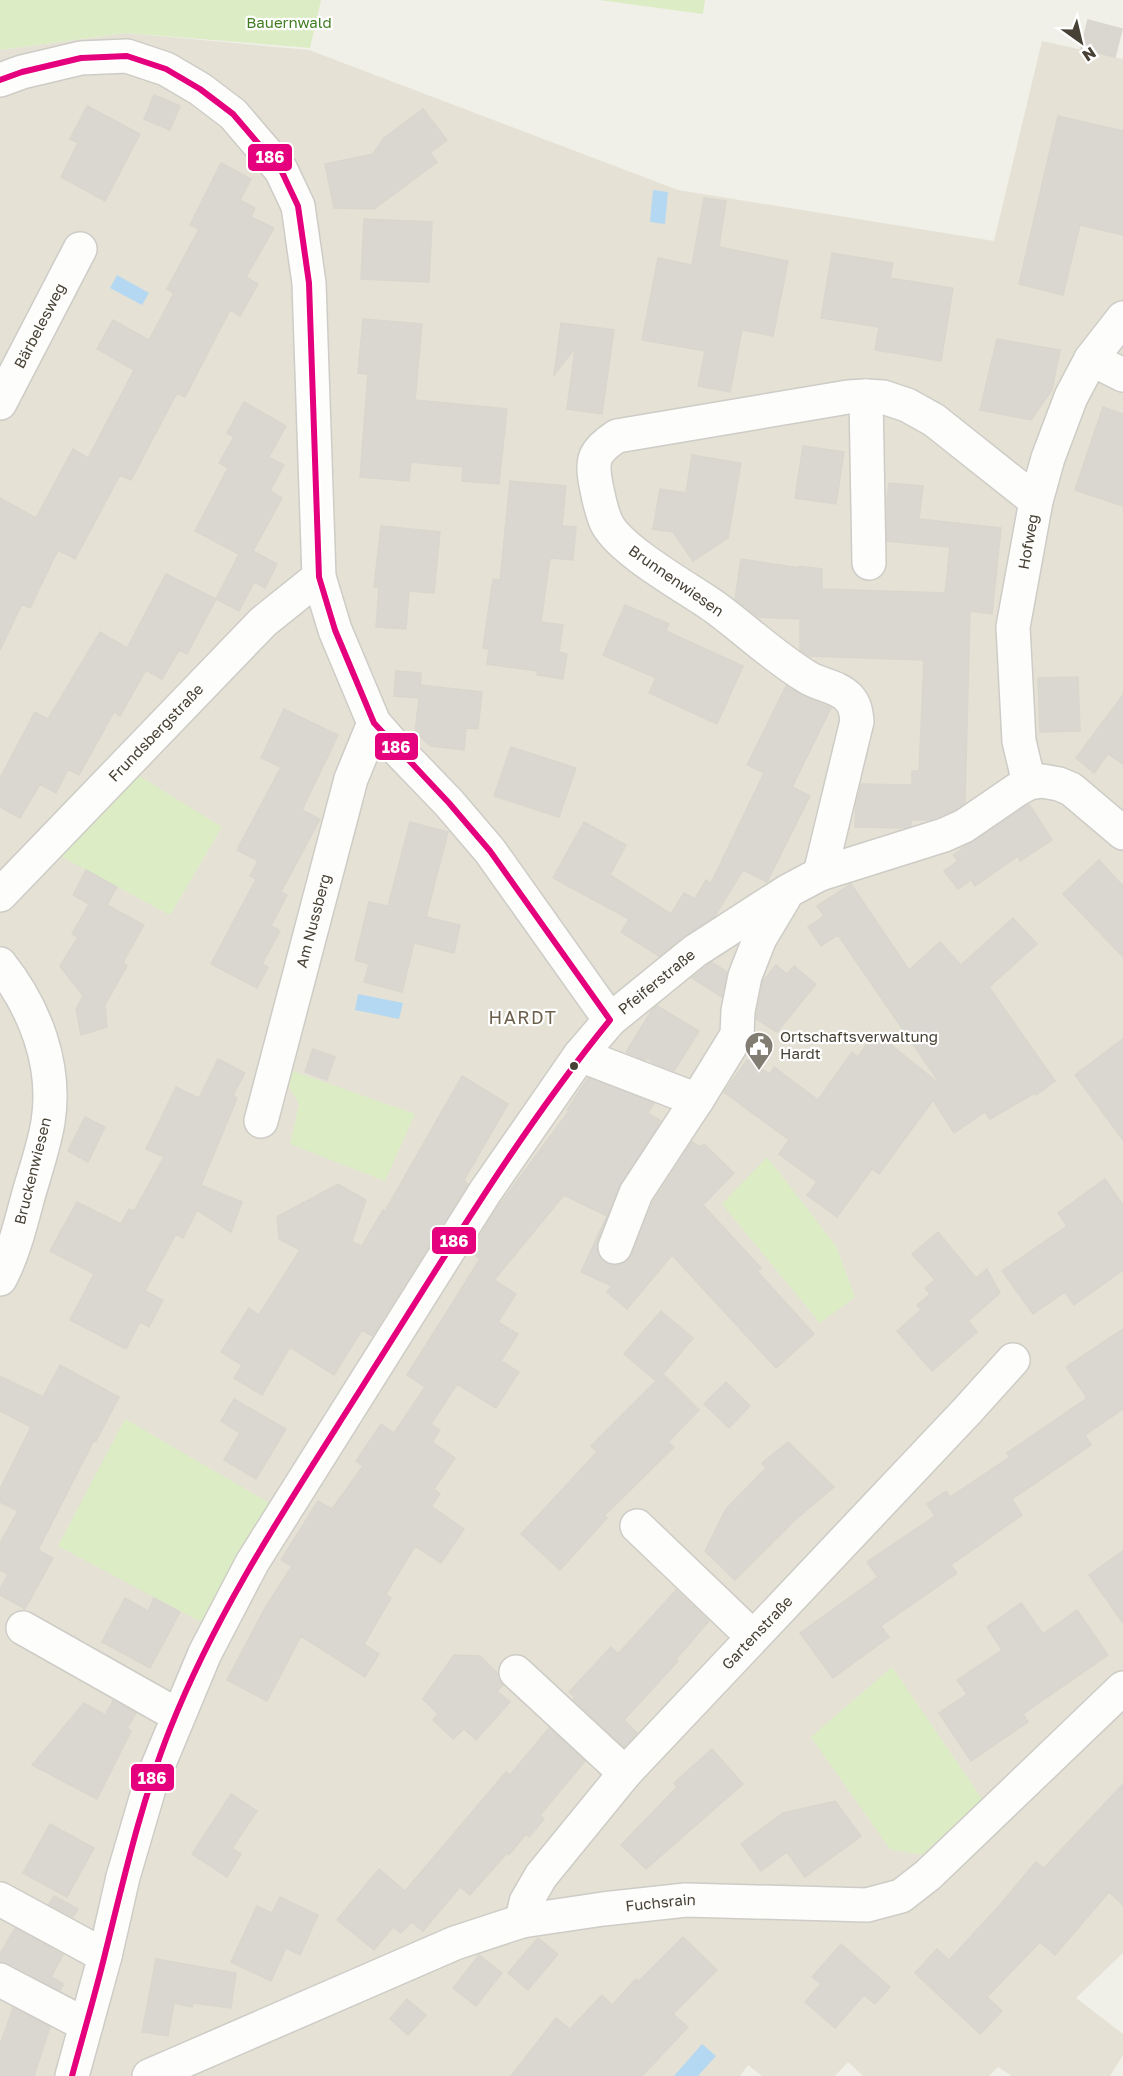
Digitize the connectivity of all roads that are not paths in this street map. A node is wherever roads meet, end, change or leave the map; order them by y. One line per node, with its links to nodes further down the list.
1 (0, 80): 10 (street)
2 (80, 249): 7 (street, Bärbelesweg)
3 (1123, 318): 4 (street, Hofweg)
4 (1091, 359): 5 (street); 8 (street, Hofweg)
5 (1123, 375)
6 (866, 396): 8 (street, Brunnenwiesen); 9 (street); 14 (street, Brunnenwiesen)
7 (0, 403)
8 (1036, 501): 12 (street, Hofweg)
9 (869, 562)
10 (319, 577): 11 (street); 16 (street, Frundsbergstraße)
11 (374, 723): 18 (street); 21 (street, Am Nussberg)
12 (1029, 783): 13 (street); 14 (street, Pfeiferstraße)
13 (1123, 832)
14 (820, 874): 15 (street, Pfeiferstraße)
15 (788, 891): 18 (street, Pfeiferstraße); 20 (street)
16 (0, 895)
17 (0, 964): 23 (street, Bruckenwiesen)
18 (610, 1020): 19 (street, Pfeiferstraße)
19 (580, 1055): 20 (street); 30 (street, Pfeiferstraße)
20 (697, 1100): 22 (street)
21 (261, 1121)
22 (615, 1247)
23 (0, 1280)
24 (1013, 1360): 27 (street, Gartenstraße)
25 (637, 1526): 27 (street)
26 (23, 1628): 30 (street)
27 (753, 1637): 31 (street, Gartenstraße)
28 (516, 1672): 31 (street)
29 (1123, 1688): 33 (street, Fuchsrain)
30 (177, 1715): 34 (street, Pfeiferstraße)
31 (625, 1773): 33 (street, Gartenstraße)
32 (0, 1899): 34 (street)
33 (522, 1921): 38 (street, Fuchsrain)
34 (105, 1956): 36 (street, Pfeiferstraße)
35 (0, 1980): 36 (street)
36 (86, 2025): 37 (street, Pfeiferstraße)
37 (72, 2076)
38 (149, 2076)

